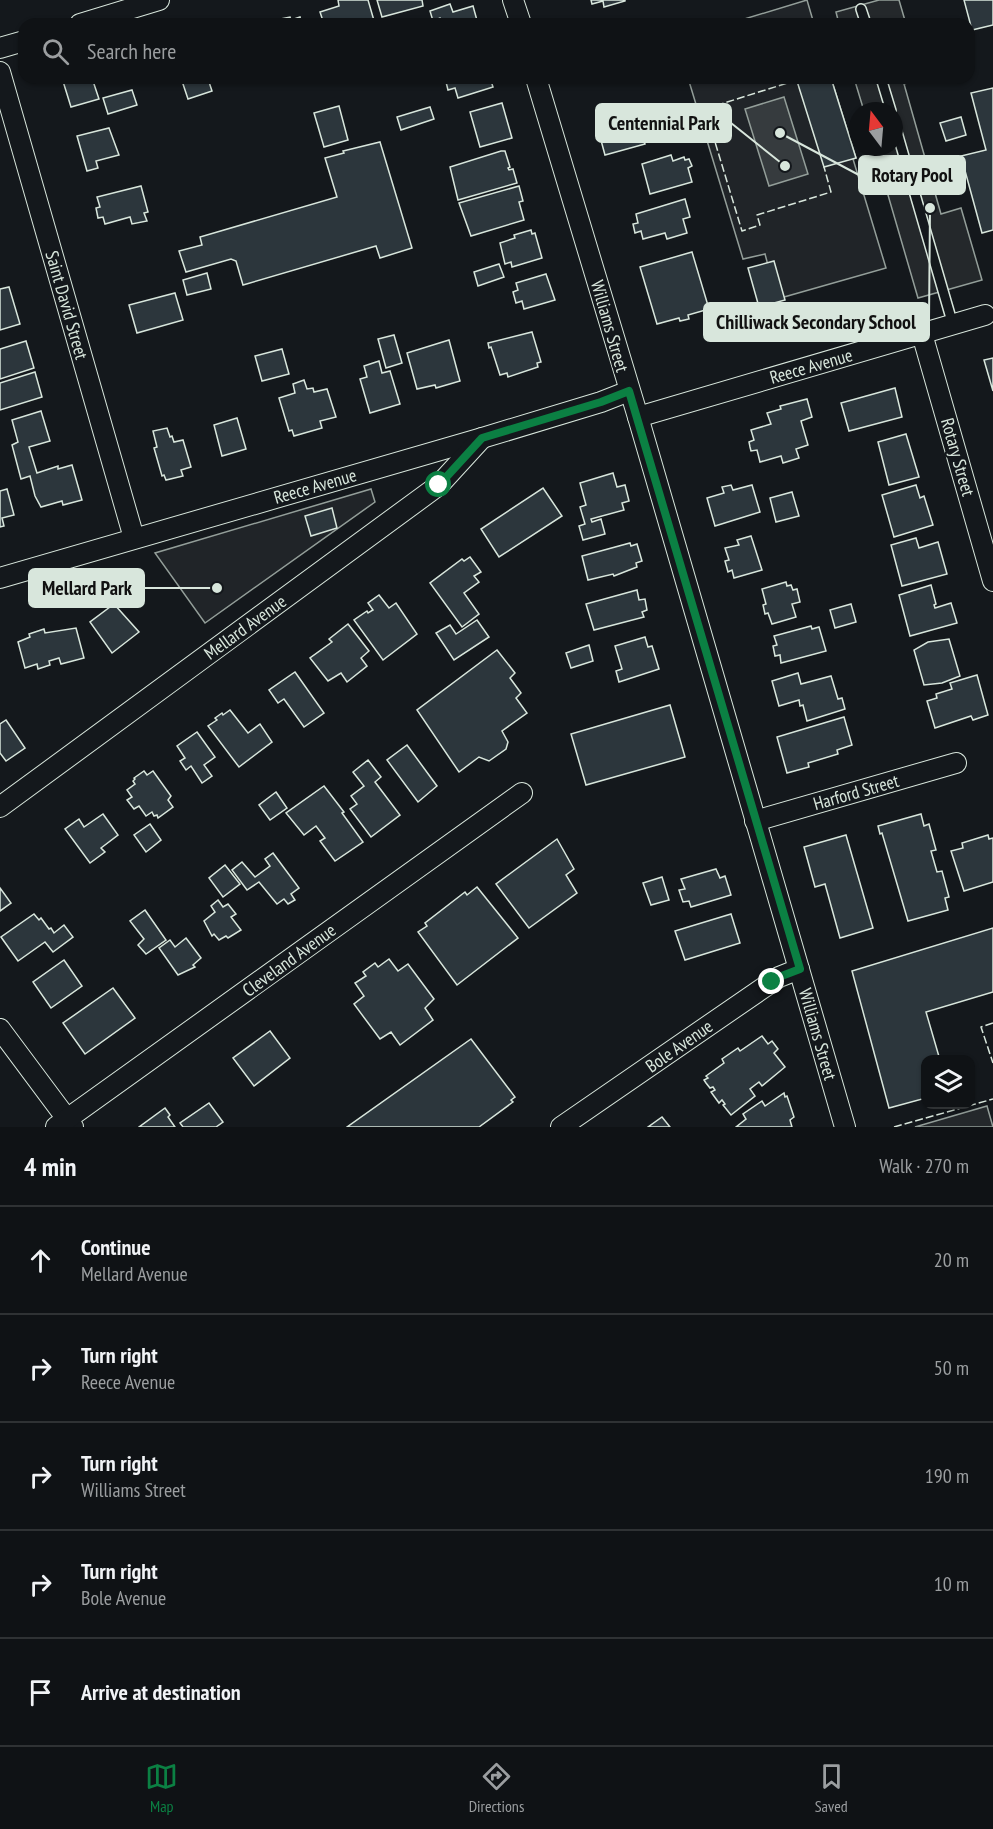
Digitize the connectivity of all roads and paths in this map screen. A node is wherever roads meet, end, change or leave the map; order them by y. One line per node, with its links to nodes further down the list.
1 (159, 0): 4 (street)
2 (513, 0): 5 (street)
3 (861, 9): 6 (lane)
4 (100, 18)
5 (518, 18)
6 (864, 18)
7 (18, 43): 8 (street)
8 (0, 48)
9 (0, 72): 20 (street, Saint David Street)
10 (538, 84): 17 (street, Williams Street)
11 (883, 84): 12 (lane)
12 (888, 102)
13 (903, 153): 15 (lane)
14 (989, 314): 15 (street, Reece Avenue)
15 (953, 325): 16 (street, Reece Avenue)
16 (922, 333): 18 (street, Reece Avenue); 22 (street, Rotary Street)
17 (629, 391): 18 (street, Williams Street); 19 (street, Reece Avenue)
18 (638, 417): 26 (street, Williams Street)
19 (482, 438): 20 (street, Reece Avenue); 25 (street, Mellard Avenue)
20 (134, 538): 21 (street, Reece Avenue)
21 (0, 578)
22 (993, 581)
23 (956, 763): 26 (street, Harford Street)
24 (522, 793): 29 (street, Cleveland Avenue)
25 (0, 807)
26 (755, 820): 27 (street, Williams Street)
27 (800, 969): 30 (street, Bole Avenue); 31 (street, Williams Street)
28 (0, 1029): 29 (street)
29 (65, 1124)
30 (561, 1127)
31 (845, 1127)

